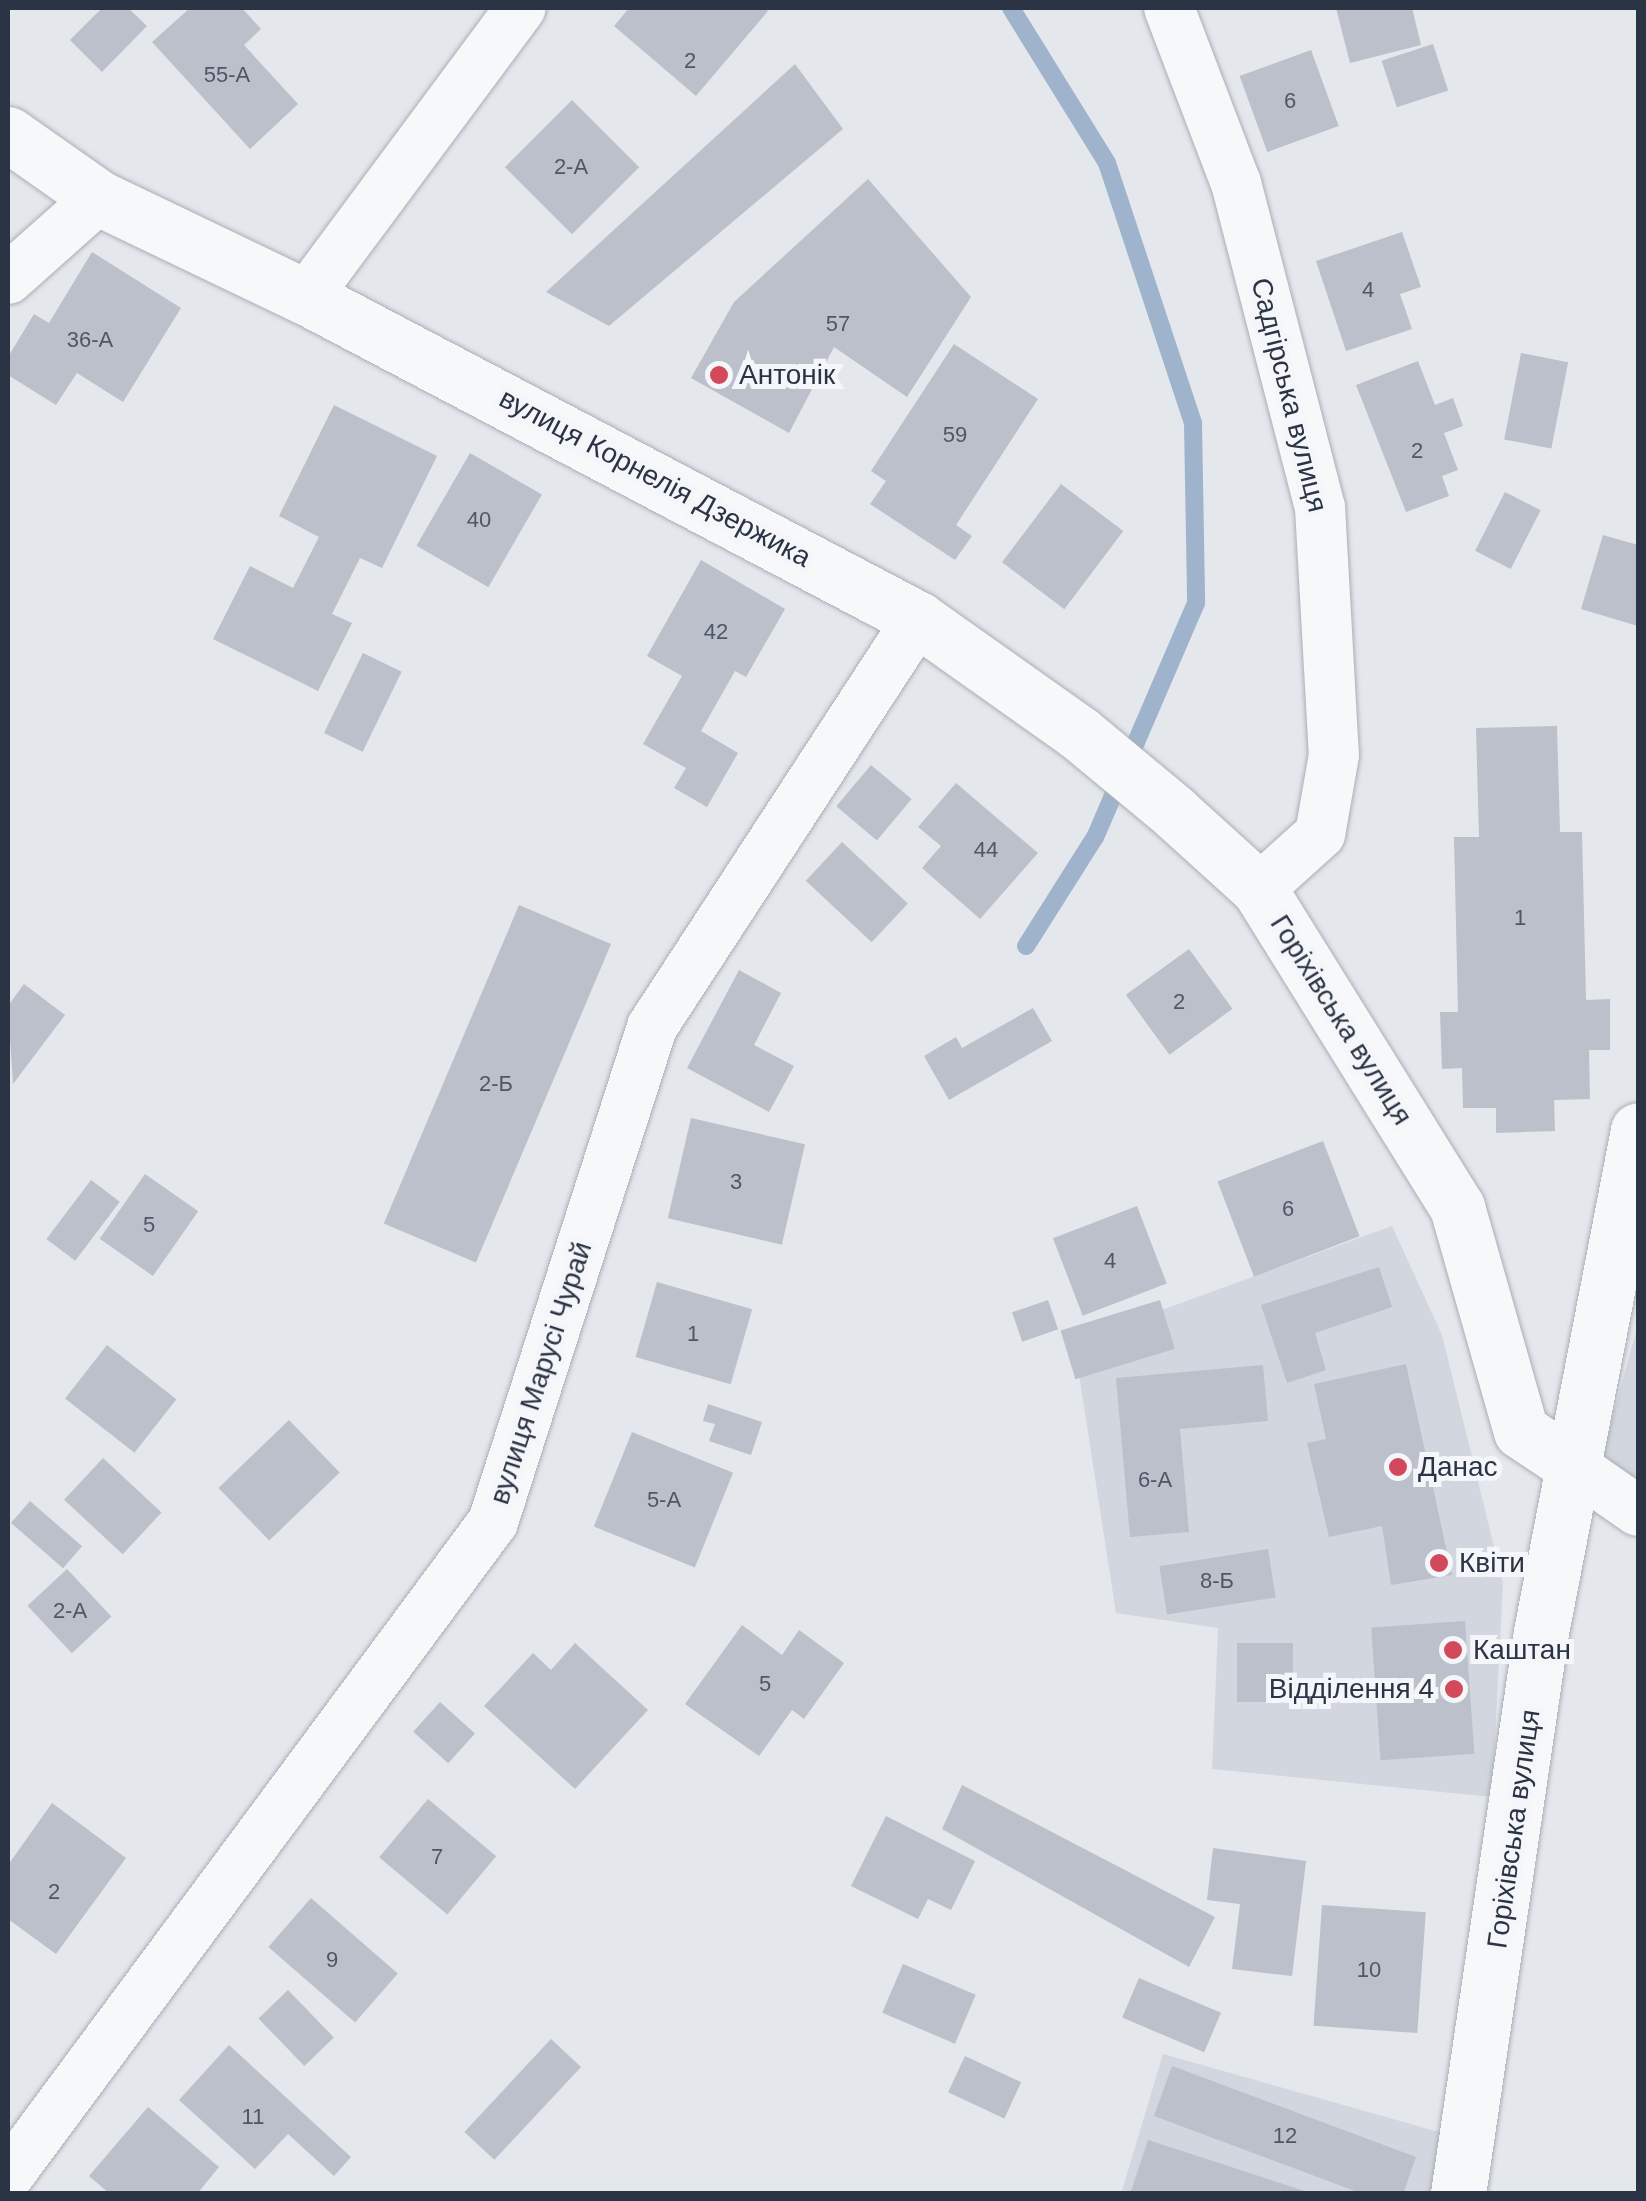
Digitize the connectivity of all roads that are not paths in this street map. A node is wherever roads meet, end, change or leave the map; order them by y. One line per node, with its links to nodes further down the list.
1 (521, 8): 6 (street)
2 (1169, 8): 8 (street, Садгірська вулиця)
3 (8, 134): 4 (street, вулиця Корнелія Дзержика)
4 (99, 198): 5 (street); 6 (street, вулиця Корнелія Дзержика)
5 (8, 279)
6 (306, 297): 7 (street, вулиця Корнелія Дзержика)
7 (918, 619): 8 (street, вулиця Корнелія Дзержика); 12 (street, вулиця Марусі Чурай)
8 (1259, 889): 10 (street, Горіхівська вулиця)
9 (1638, 1130): 10 (street, Горіхівська вулиця)
10 (1572, 1466): 11 (street); 13 (street, Горіхівська вулиця)
11 (1638, 1512)
12 (8, 2176)
13 (1458, 2194)

